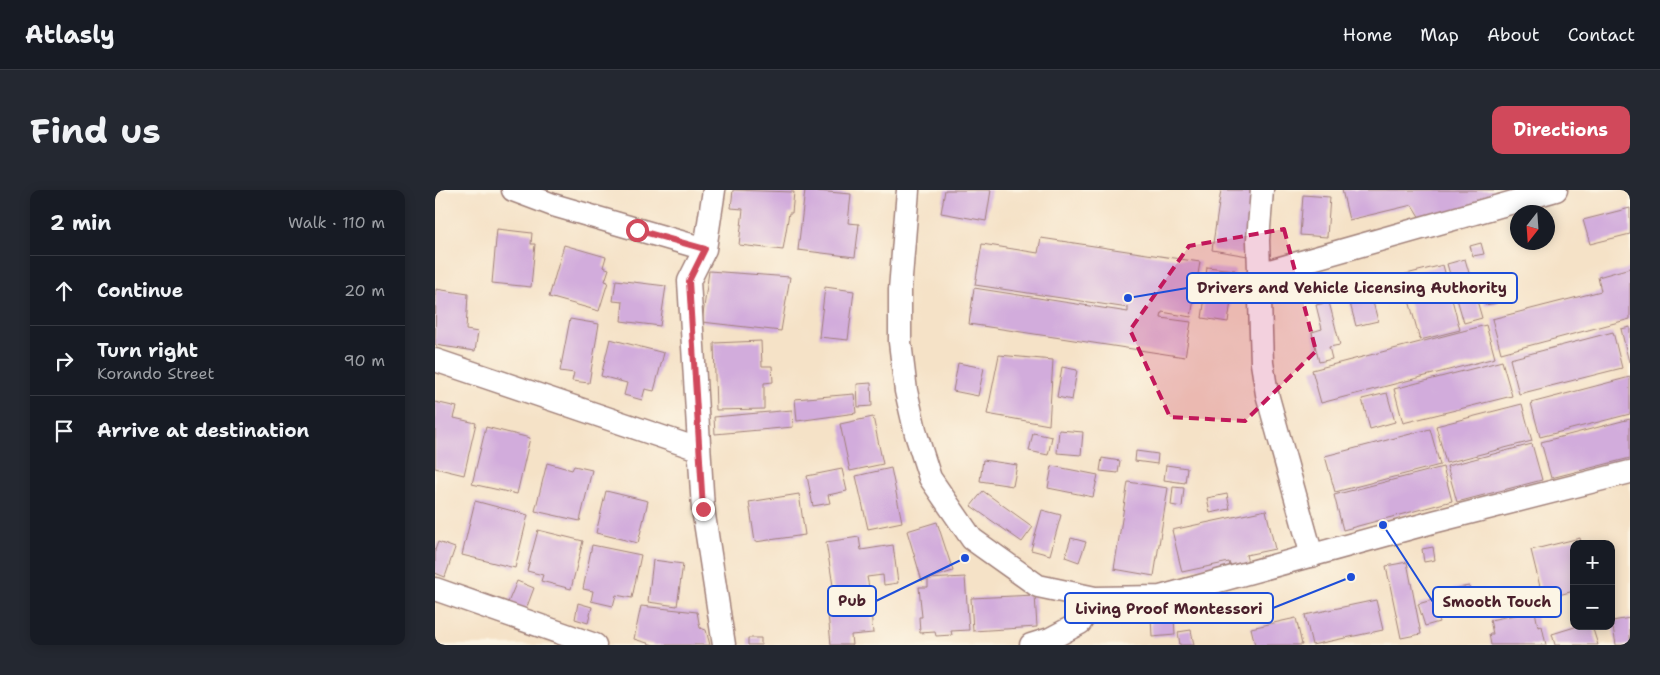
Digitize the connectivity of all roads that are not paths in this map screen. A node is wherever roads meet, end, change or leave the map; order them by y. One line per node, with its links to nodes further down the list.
1 (513, 190): 6 (street)
2 (714, 190): 6 (street)
3 (908, 190): 13 (street)
4 (1263, 190): 7 (street)
5 (1555, 190): 7 (street)
6 (705, 249): 9 (street)
7 (1259, 274): 11 (street)
8 (435, 360): 9 (street)
9 (698, 448): 15 (street)
10 (1630, 472): 11 (street)
11 (1312, 556): 13 (street)
12 (435, 589): 14 (street)
13 (1095, 598): 16 (street)
14 (595, 645)
15 (724, 645)
16 (1031, 645)

